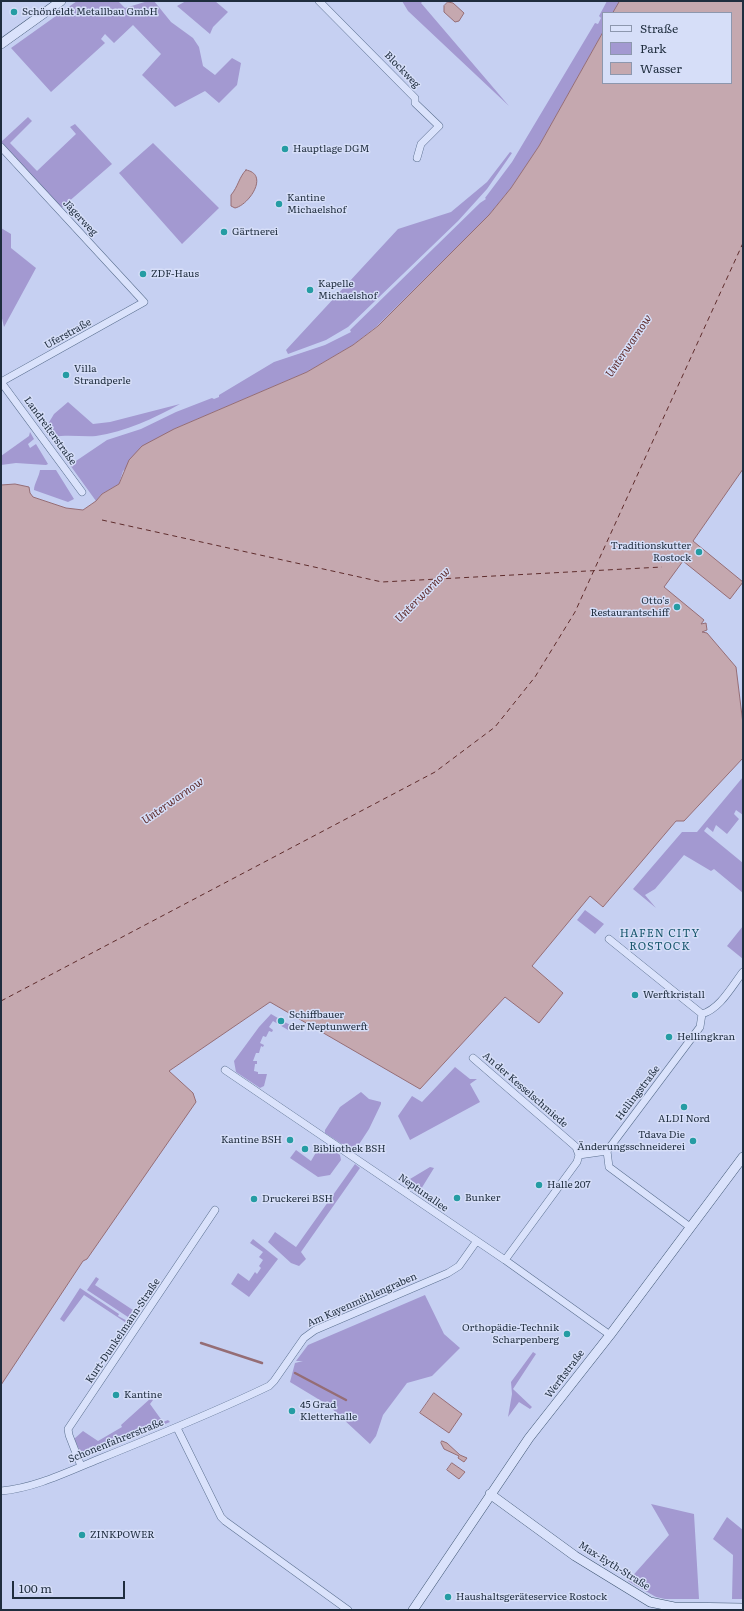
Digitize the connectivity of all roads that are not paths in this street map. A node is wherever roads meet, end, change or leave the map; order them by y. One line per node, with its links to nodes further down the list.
1 (60, 1): 3 (street)
2 (319, 1): 5 (street, Blockweg)
3 (1, 44)
4 (1, 147): 6 (street, Jägerweg)
5 (417, 158)
6 (144, 302): 7 (street, Uferstraße)
7 (1, 382): 8 (street, Landreiterstraße)
8 (82, 492)
9 (609, 938): 11 (street)
10 (743, 972): 11 (street)
11 (702, 1014): 14 (street, Hellingstraße)
12 (473, 1058): 15 (street, An der Kesselschmiede)
13 (225, 1070): 19 (street, Neptunallee)
14 (607, 1151): 15 (street); 18 (street)
15 (579, 1155): 20 (street)
16 (743, 1157): 18 (street, Werftstraße)
17 (215, 1210): 23 (street, Kurt-Dunkelmann-Straße)
18 (690, 1227): 21 (street, Werftstraße)
19 (476, 1242): 20 (street, Neptunallee); 22 (street, Am Kayenmühlengraben)
20 (504, 1260): 21 (street, Neptunallee)
21 (610, 1335): 25 (street, Werftstraße)
22 (177, 1428): 23 (street, Schonenfahrerstraße); 27 (street, Schonenfahrerstraße)
23 (81, 1466): 24 (street, Schonenfahrerstraße)
24 (1, 1491)
25 (490, 1494): 26 (street, Max-Eyth-Straße); 28 (street, Werftstraße)
26 (743, 1608)
27 (348, 1610)
28 (412, 1610)

